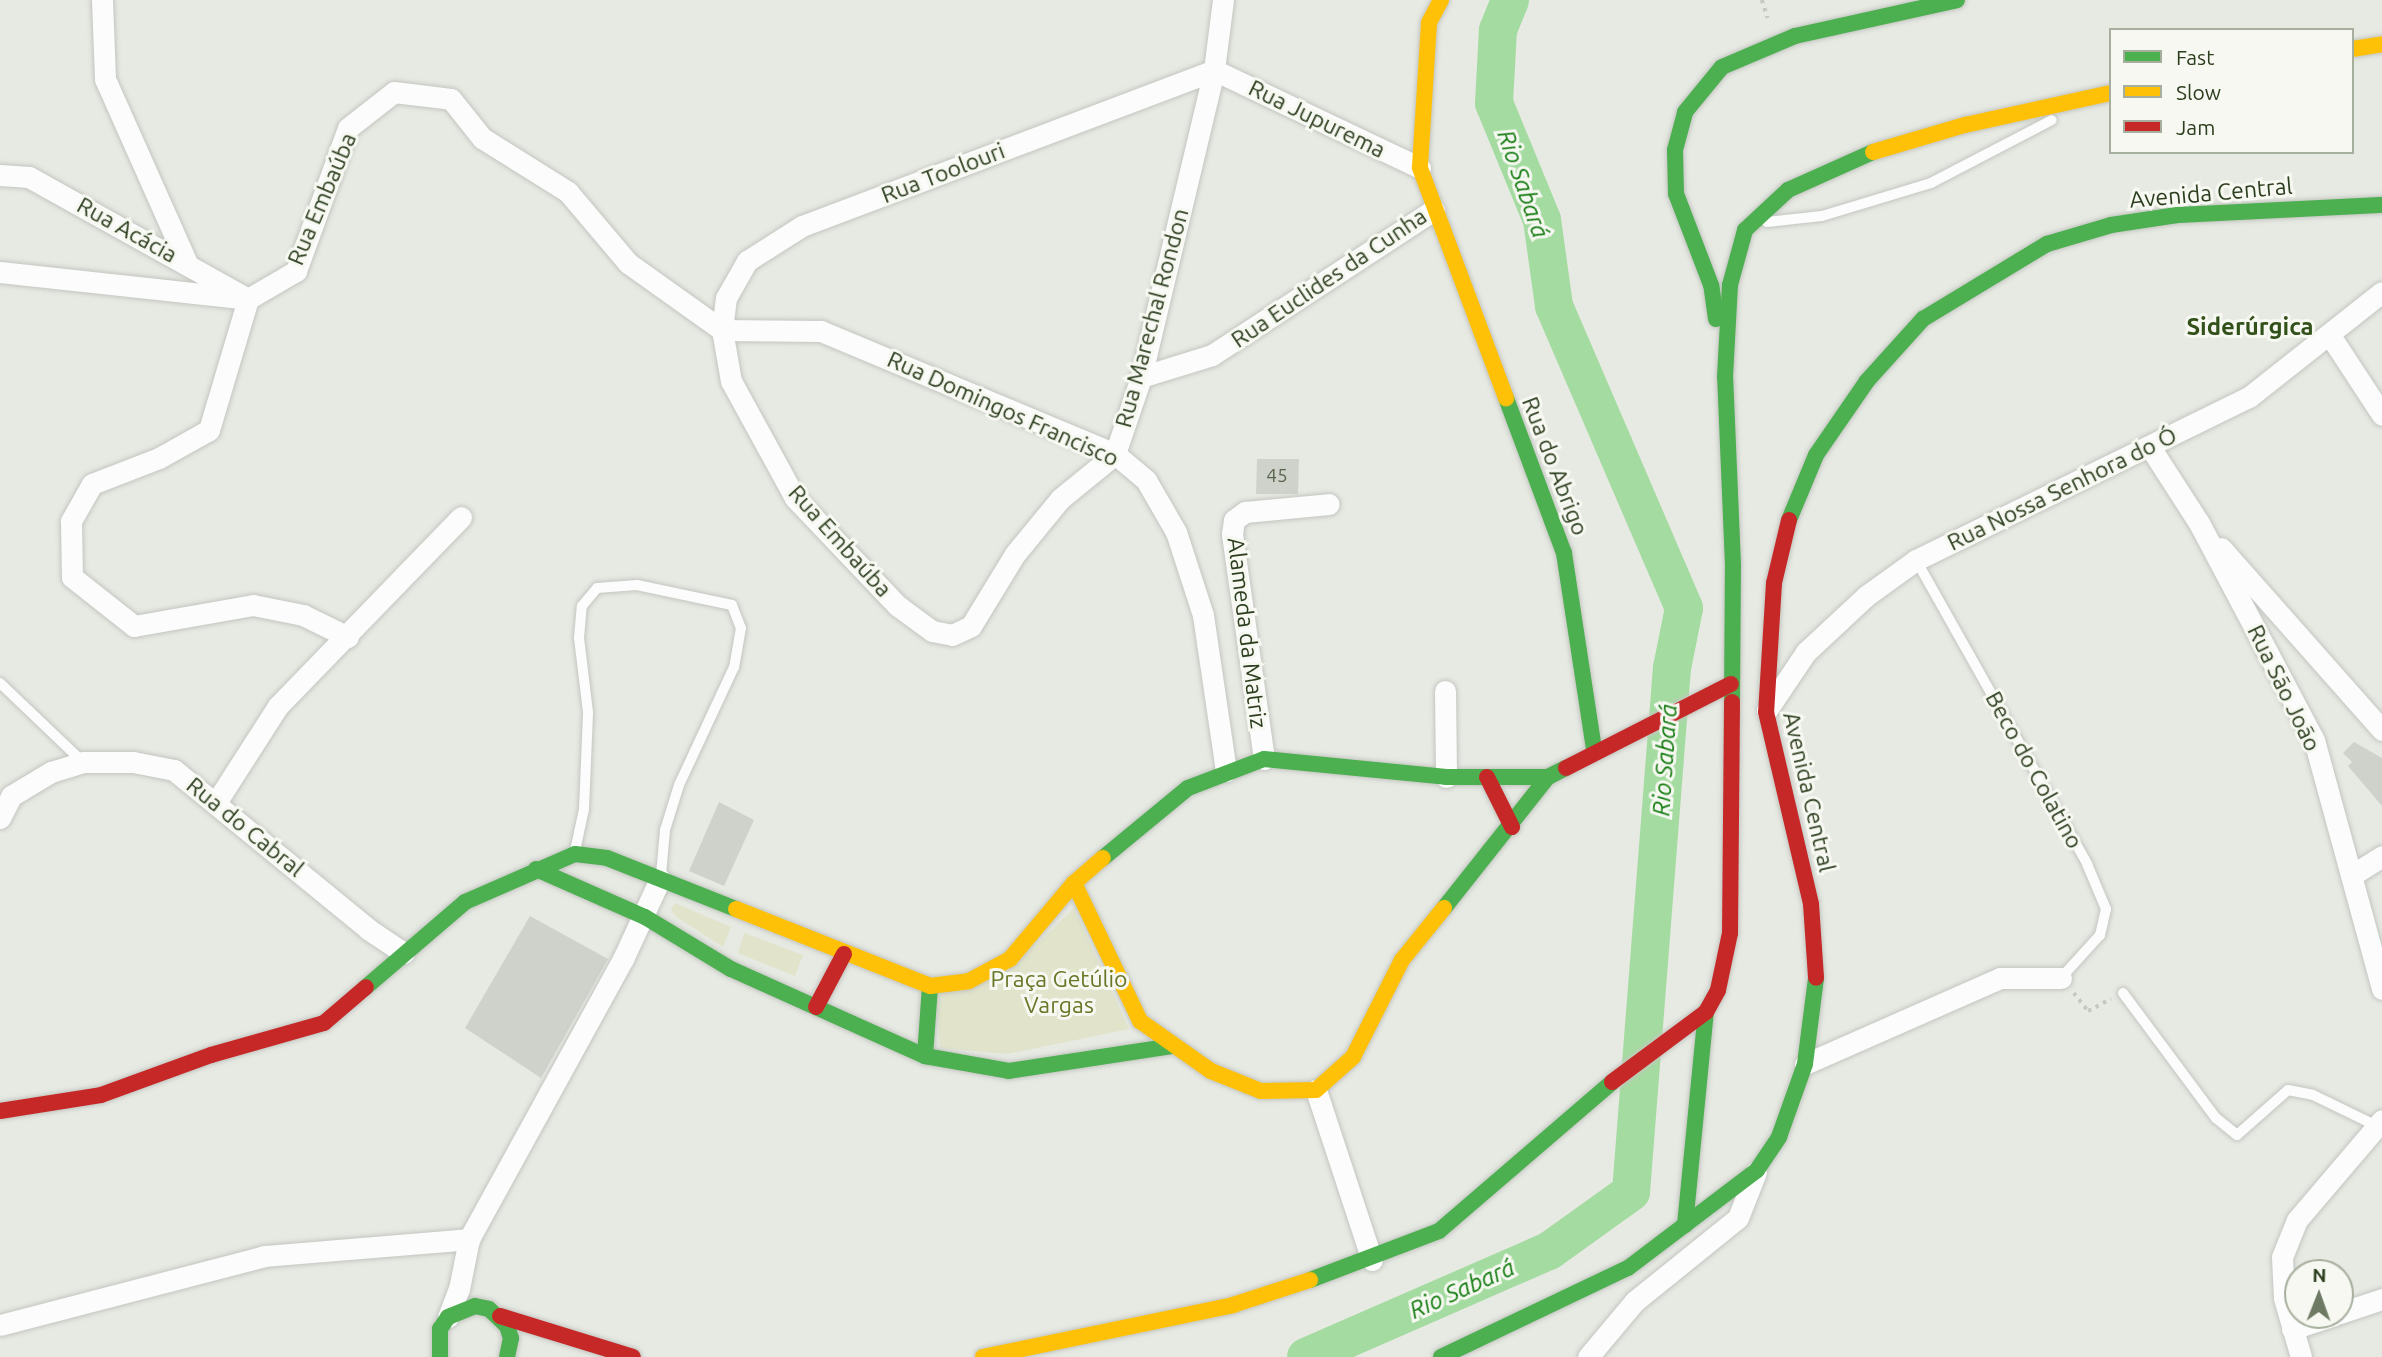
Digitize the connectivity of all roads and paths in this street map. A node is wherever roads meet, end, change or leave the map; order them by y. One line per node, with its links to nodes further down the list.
1 (102, 0): 14 (street)
2 (1223, 0): 7 (street, Rua Marechal Rondon)
3 (1441, 0): 9 (main road, Rua Euclides da Cunha)
4 (1957, 0): 21 (main road)
5 (2382, 44): 6 (main road)
6 (2354, 49)
7 (1214, 70): 9 (street, Rua Jupurema); 18 (street, Rua Toolouri); 20 (street, Rua Marechal Rondon)
8 (2104, 94): 13 (lane); 13 (main road)
9 (1420, 168): 12 (main road, Rua Euclides da Cunha)
10 (0, 174): 14 (street, Rua Acácia)
11 (2382, 205): 34 (main road, Avenida Central)
12 (1434, 210): 20 (street, Rua Euclides da Cunha); 36 (main road, Rua do Abrigo)
13 (1743, 228): 21 (main road)
14 (187, 263): 17 (street, Rua Acácia)
15 (0, 272): 17 (street)
16 (2382, 292): 19 (street, Rua Nossa Senhora do Ó)
17 (248, 299): 18 (street, Rua Embaúba); 30 (street)
18 (722, 330): 24 (street, Rua Domingos Francisco); 29 (street, Rua Embaúba)
19 (2331, 337): 22 (street); 23 (street, Rua Nossa Senhora do Ó)
20 (1141, 377): 24 (street, Rua Marechal Rondon)
21 (1725, 377): 32 (main road)
22 (2382, 415)
23 (2150, 447): 27 (street, Rua São João); 28 (street, Rua Nossa Senhora do Ó)
24 (1115, 454): 29 (street, Rua Marechal Rondon); 39 (street, Rua Domingos Francisco)
25 (1329, 503): 37 (street, Alameda da Matriz)
26 (461, 517): 30 (street)
27 (2199, 523): 35 (street); 49 (street, Rua São João)
28 (1916, 560): 34 (street, Rua Nossa Senhora do Ó); 55 (lane, Beco do Colatino)
29 (898, 606)
30 (348, 638): 43 (street)
31 (0, 683): 38 (lane)
32 (1731, 684): 36 (main road); 60 (main road)
33 (1446, 691): 40 (street)
34 (1766, 712): 63 (main road, Avenida Central)
35 (2382, 730)
36 (1594, 749): 42 (main road)
37 (1264, 759): 39 (main road); 40 (main road)
38 (83, 762): 43 (street, Rua do Cabral); 44 (street, Rua do Cabral)
39 (1226, 771): 51 (main road)
40 (1446, 777): 41 (main road)
41 (1487, 777): 42 (main road); 45 (main road)
42 (1548, 777): 45 (main road)
43 (217, 801): 53 (street, Rua do Cabral)
44 (0, 818)
45 (1511, 827): 64 (main road)
46 (575, 854): 48 (main road); 50 (main road); 50 (lane)
47 (2382, 856): 49 (street)
48 (536, 869): 52 (main road); 53 (main road)
49 (2351, 875): 57 (street, Rua São João)
50 (660, 879): 52 (street); 54 (main road)
51 (1073, 883): 56 (main road); 61 (main road)
52 (645, 917): 59 (main road); 69 (street)
53 (404, 953): 65 (main road)
54 (844, 954): 56 (main road); 59 (main road)
55 (2061, 978): 58 (path); 63 (street)
56 (930, 986): 62 (main road)
57 (2382, 989)
58 (2123, 993): 66 (lane)
59 (816, 1007): 62 (main road)
60 (1706, 1012): 68 (main road); 70 (main road)
61 (1172, 1046): 62 (main road); 64 (main road)
62 (925, 1056)
63 (1805, 1064): 67 (main road, Avenida Central)
64 (1316, 1090): 70 (street)
65 (0, 1111)
66 (2380, 1123): 71 (street)
67 (1757, 1170): 68 (main road, Avenida Central); 86 (street)
68 (1685, 1225): 85 (main road, Avenida Central)
69 (469, 1239): 72 (street); 78 (street)
70 (1372, 1260): 84 (main road)
71 (2284, 1271)
72 (459, 1289): 74 (street); 77 (street)
73 (2382, 1299): 75 (street)
74 (475, 1306): 76 (main road); 77 (main road)
75 (2354, 1308)
76 (500, 1316): 82 (main road); 83 (main road)
77 (448, 1317): 80 (main road)
78 (0, 1325)
79 (2292, 1329): 87 (street)
80 (439, 1350): 81 (main road)
81 (418, 1357)
82 (507, 1357)
83 (633, 1357)
84 (983, 1357)
85 (1441, 1357)
86 (1588, 1357)
87 (2301, 1357)

